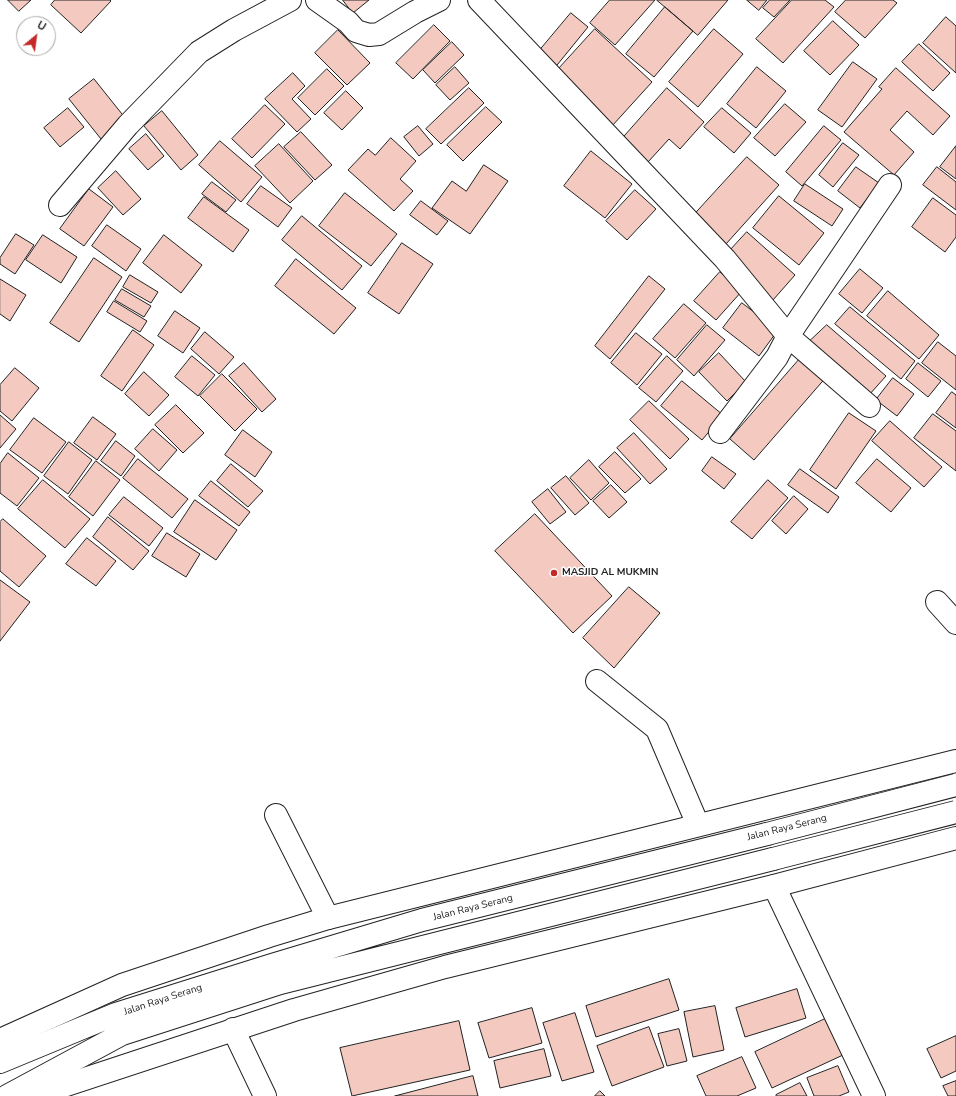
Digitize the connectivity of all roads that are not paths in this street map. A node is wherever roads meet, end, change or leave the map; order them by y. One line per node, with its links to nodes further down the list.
1 (290, 0): 6 (main road)
2 (317, 0): 3 (main road)
3 (439, 0)
4 (479, 0): 7 (main road)
5 (890, 185): 7 (main road)
6 (60, 205)
7 (788, 336): 8 (main road); 9 (main road)
8 (869, 406)
9 (720, 432)
10 (937, 602): 11 (main road)
11 (956, 623)
12 (597, 682): 18 (main road)
13 (956, 761): 15 (main road)
14 (956, 785): 23 (main road, Jalan Raya Serang, bridge)
15 (841, 789): 18 (main road); 20 (main road)
16 (956, 812): 23 (main road, Jalan Raya Serang, bridge)
17 (276, 815): 22 (main road)
18 (698, 825): 22 (main road)
19 (956, 838): 20 (main road)
20 (875, 859): 21 (main road)
21 (774, 886): 24 (main road); 30 (main road)
22 (328, 918): 25 (main road)
23 (119, 1024): 26 (main road, Jalan Raya Serang); 27 (main road, Jalan Raya Serang)
24 (232, 1029): 28 (main road); 29 (main road)
25 (0, 1040)
26 (0, 1062)
27 (7, 1096)
28 (33, 1096)
29 (265, 1096)
30 (874, 1096)

